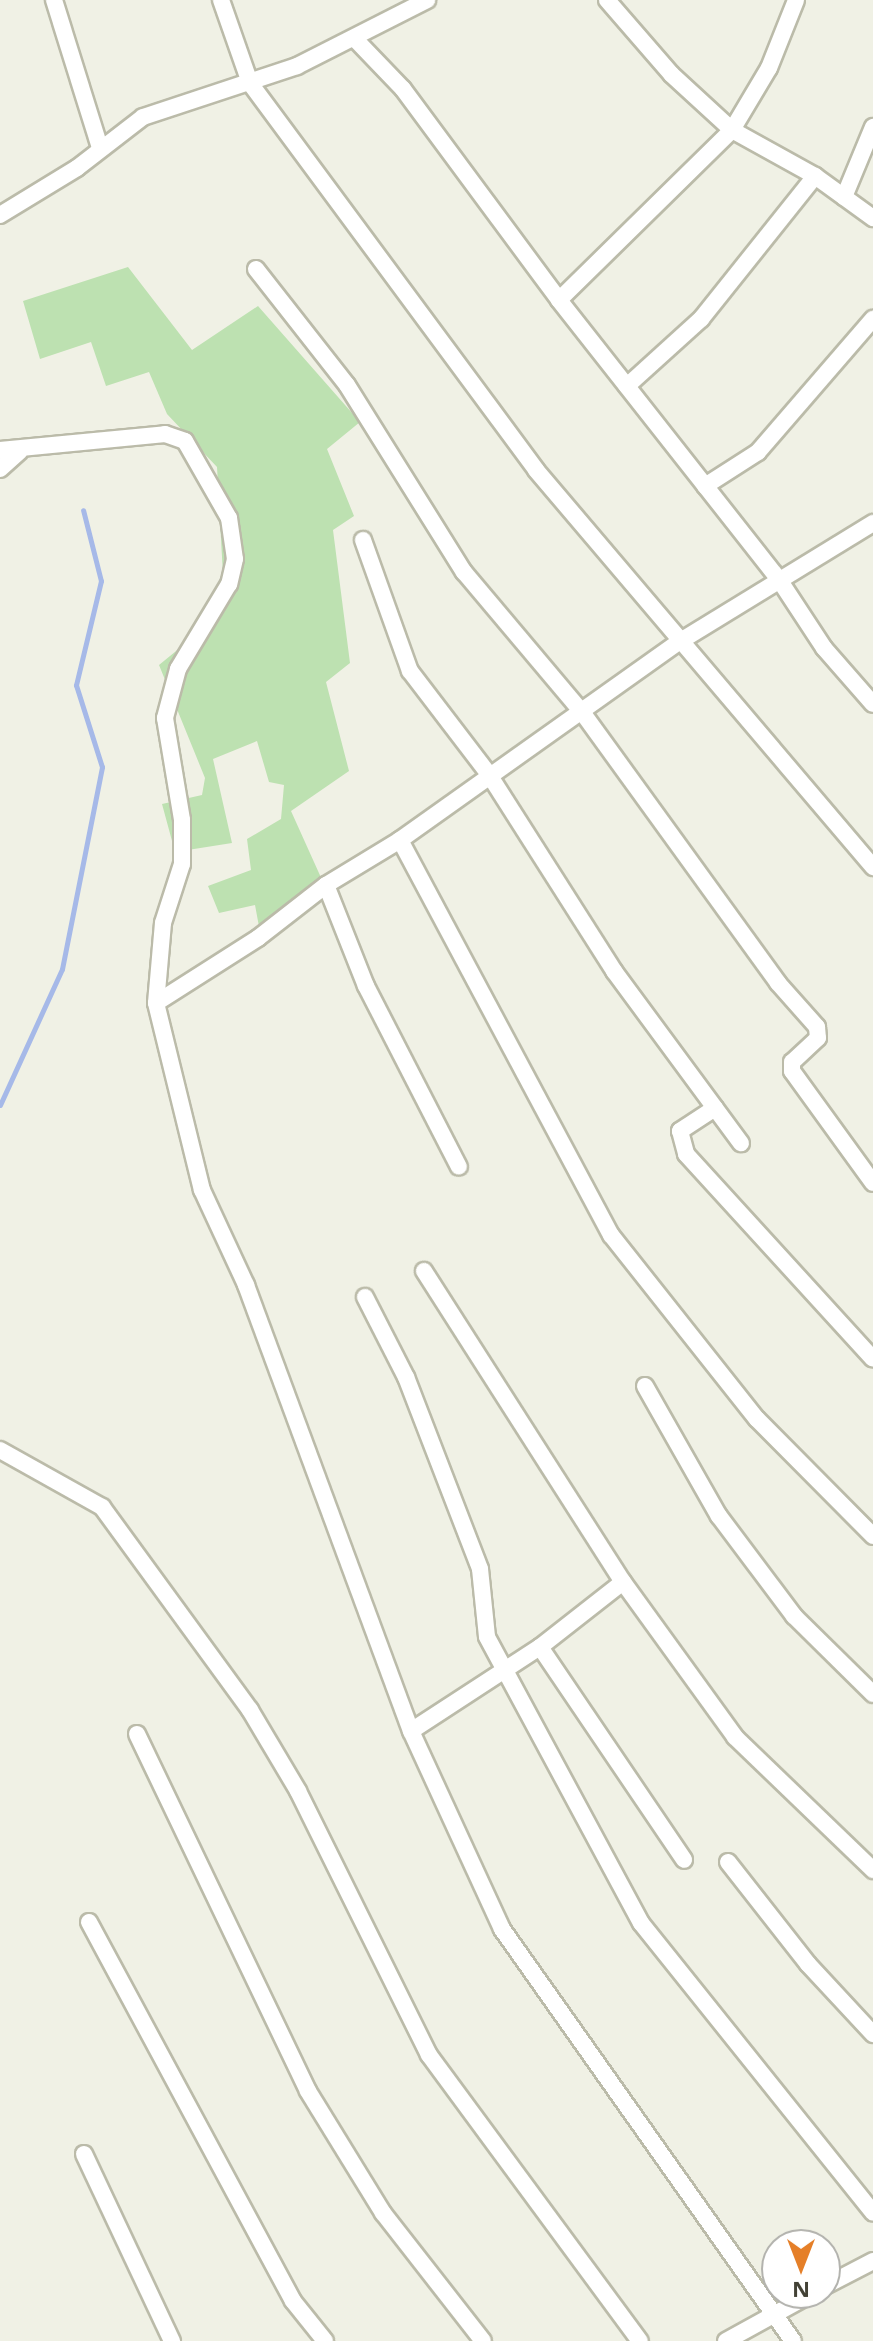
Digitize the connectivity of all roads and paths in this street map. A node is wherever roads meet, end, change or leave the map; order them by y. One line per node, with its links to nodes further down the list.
1 (54, 0): 10 (street)
2 (221, 0): 7 (street)
3 (427, 0): 6 (street)
4 (607, 0): 9 (street)
5 (796, 0): 9 (street)
6 (355, 39): 7 (street); 16 (street)
7 (250, 83): 10 (street); 26 (street)
8 (873, 127): 12 (street)
9 (732, 130): 11 (street); 16 (street)
10 (100, 148): 13 (street)
11 (815, 176): 12 (street); 18 (street)
12 (844, 197): 14 (street)
13 (0, 215)
14 (873, 218)
15 (256, 269): 28 (street)
16 (559, 300): 18 (street)
17 (873, 319): 22 (street)
18 (627, 386): 22 (street)
19 (0, 450): 20 (street)
20 (20, 451): 21 (street); 33 (street)
21 (0, 469)
22 (705, 486): 25 (street)
23 (873, 523): 25 (street)
24 (363, 540): 29 (street)
25 (778, 578): 26 (street); 27 (street)
26 (679, 642): 28 (street); 31 (street)
27 (873, 704)
28 (582, 712): 29 (street); 37 (street)
29 (488, 773): 30 (street); 34 (street)
30 (400, 840): 32 (street); 43 (street)
31 (873, 867)
32 (326, 885): 33 (street); 36 (street)
33 (156, 1003): 48 (street)
34 (715, 1108): 35 (street); 40 (street)
35 (741, 1143)
36 (459, 1167)
37 (873, 1183)
38 (424, 1271): 44 (street)
39 (365, 1297): 46 (street)
40 (873, 1359)
41 (645, 1386): 47 (street)
42 (0, 1450): 64 (street)
43 (873, 1536)
44 (623, 1582): 45 (street); 52 (street)
45 (540, 1647): 46 (street); 50 (street)
46 (505, 1671): 48 (street); 56 (street)
47 (873, 1694)
48 (411, 1731): 60 (street)
49 (137, 1734): 63 (street)
50 (684, 1860)
51 (728, 1862): 54 (street)
52 (873, 1870)
53 (89, 1922): 62 (street)
54 (873, 2034)
55 (84, 2154): 61 (street)
56 (873, 2213)
57 (873, 2261): 58 (street)
58 (841, 2278)
59 (783, 2309): 60 (street)
60 (773, 2314): 65 (street); 66 (street)
61 (172, 2341)
62 (325, 2341)
63 (483, 2341)
64 (640, 2341)
65 (726, 2341)
66 (793, 2341)

